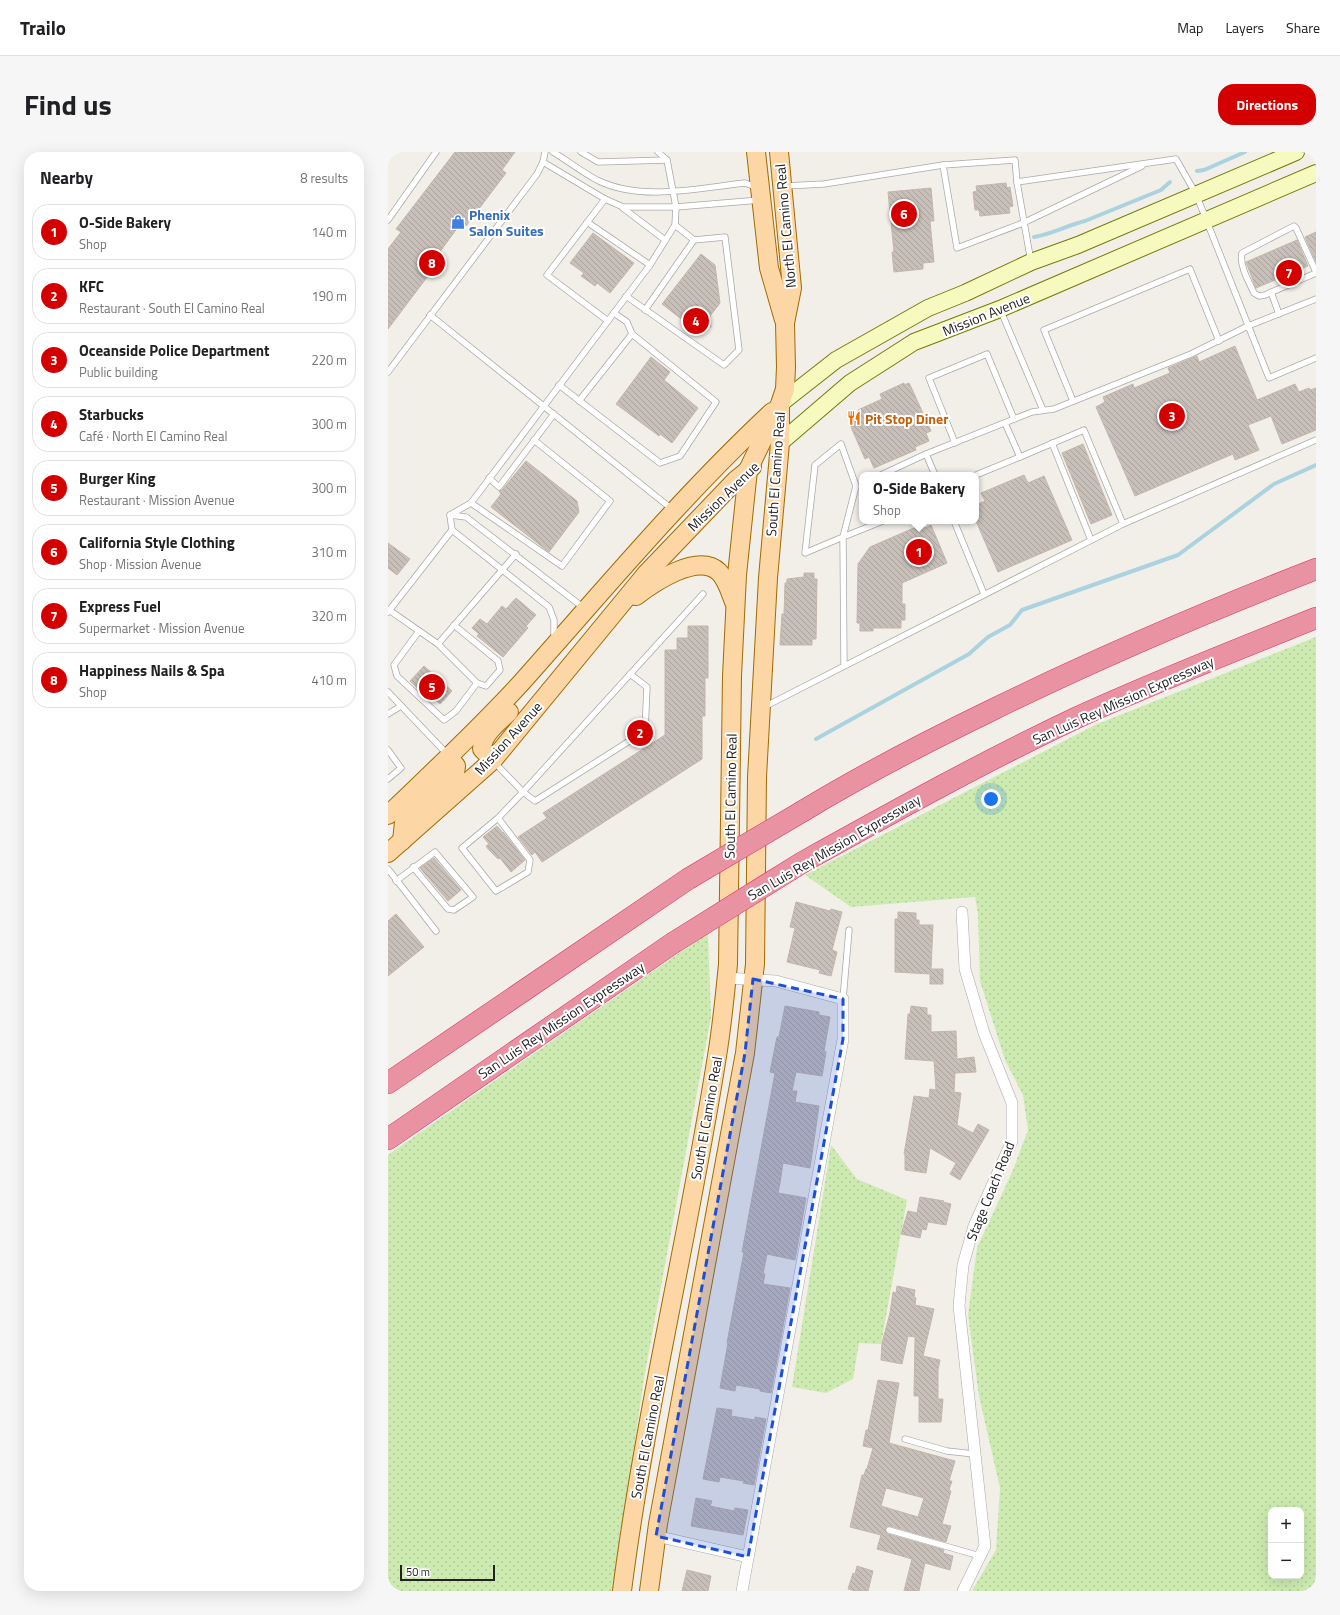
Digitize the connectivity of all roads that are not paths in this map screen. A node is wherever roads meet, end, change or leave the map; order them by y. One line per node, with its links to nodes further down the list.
1 (436, 152): 23 (lane)
2 (545, 152): 11 (lane)
3 (553, 152): 17 (lane)
4 (581, 152): 10 (lane)
5 (658, 152): 10 (lane)
6 (756, 152): 18 (main road, North El Camino Real)
7 (768, 152): 16 (main road)
8 (779, 152): 16 (main road, North El Camino Real)
9 (1296, 152): 19 (main road, Mission Avenue)
10 (667, 160): 17 (lane)
11 (543, 162): 20 (lane); 41 (lane)
12 (1148, 163): 15 (lane); 19 (lane); 26 (lane)
13 (943, 165): 15 (lane); 16 (lane); 26 (lane)
14 (1316, 173): 24 (main road, Mission Avenue)
15 (1018, 182): 26 (lane)
16 (783, 186): 33 (main road, North El Camino Real)
17 (673, 190): 18 (lane); 22 (lane)
18 (761, 194): 22 (lane); 33 (main road); 43 (main road, North El Camino Real)
19 (1196, 194): 24 (lane); 30 (main road, Mission Avenue)
20 (605, 200): 21 (lane); 25 (lane)
21 (623, 207): 22 (lane); 28 (lane)
22 (676, 207): 27 (lane)
23 (388, 220)
24 (1206, 220): 37 (main road, Mission Avenue); 44 (lane)
25 (588, 222): 31 (lane); 42 (lane)
26 (1023, 223): 30 (lane)
27 (675, 225): 28 (lane); 29 (lane)
28 (665, 240): 31 (lane)
29 (694, 240): 38 (lane); 38 (lane)
30 (1031, 262): 52 (main road, Mission Avenue)
31 (650, 265): 35 (lane)
32 (1316, 272): 34 (lane); 34 (lane)
33 (791, 274): 43 (main road, North El Camino Real)
34 (1271, 292): 40 (lane)
35 (626, 296): 38 (lane); 39 (lane)
36 (1316, 299): 40 (lane)
37 (1000, 309): 54 (lane); 60 (main road, Mission Avenue)
38 (645, 310)
39 (614, 313): 42 (lane); 45 (lane)
40 (1279, 314): 44 (lane)
41 (430, 315): 48 (lane); 53 (lane)
42 (608, 321): 49 (lane)
43 (785, 323): 52 (main road, North El Camino Real)
44 (1248, 326): 46 (lane); 47 (lane)
45 (632, 334): 50 (lane); 50 (lane)
46 (1219, 341): 51 (lane); 51 (lane)
47 (1316, 358)
48 (388, 372)
49 (559, 385): 50 (lane); 53 (lane)
50 (579, 401)
51 (1073, 401): 54 (lane)
52 (780, 404): 60 (main road, South El Camino Real); 65 (main road, South El Camino Real); 72 (main road, Mission Avenue)
53 (543, 406): 55 (lane); 69 (lane)
54 (1043, 410): 56 (lane)
55 (554, 414): 58 (lane); 72 (lane)
56 (1014, 419): 57 (lane); 61 (lane)
57 (1005, 423): 61 (lane); 64 (lane)
58 (534, 440): 69 (lane); 71 (lane)
59 (1316, 440): 76 (lane)
60 (780, 443): 65 (main road, Mission Avenue); 101 (main road, South El Camino Real)
61 (955, 443): 63 (lane)
62 (1052, 443): 64 (lane); 76 (lane); 79 (lane)
63 (926, 454): 66 (lane); 67 (lane)
64 (1020, 456): 68 (lane)
65 (748, 470): 85 (main road, South El Camino Real); 88 (main road, Mission Avenue)
66 (887, 472)
67 (934, 472)
68 (979, 474)
69 (489, 478): 71 (lane)
70 (859, 485): 78 (lane); 78 (lane)
71 (471, 503): 73 (lane)
72 (675, 512): 86 (main road, Mission Avenue)
73 (450, 515): 77 (lane); 80 (lane)
74 (876, 524): 78 (lane)
75 (955, 524): 84 (lane)
76 (1123, 524): 79 (lane)
77 (452, 530): 82 (lane); 87 (lane)
78 (843, 538): 94 (lane)
79 (1092, 540): 84 (lane)
80 (516, 554): 82 (lane); 86 (lane)
81 (1316, 569): 121 (highway, bridge)
82 (503, 570): 90 (lane); 93 (lane)
83 (703, 594): 95 (lane)
84 (984, 594): 94 (lane)
85 (736, 608): 88 (main road); 118 (main road, South El Camino Real)
86 (586, 609): 93 (main road, Mission Avenue); 97 (main road)
87 (388, 611): 91 (lane)
88 (614, 612): 97 (main road, Mission Avenue)
89 (1316, 618): 122 (highway, San Luis Rey Mission Expressway, bridge)
90 (454, 625): 92 (lane); 96 (lane)
91 (419, 631): 92 (lane); 96 (lane)
92 (438, 644): 96 (lane)
93 (554, 645): 98 (main road, Mission Avenue)
94 (844, 665): 101 (lane)
95 (630, 674): 107 (lane); 107 (lane)
96 (477, 683)
97 (557, 683): 105 (main road, Mission Avenue)
98 (520, 684): 104 (main road, Mission Avenue); 105 (main road)
99 (388, 692): 100 (lane)
100 (400, 706): 102 (lane); 104 (lane)
101 (761, 708): 119 (main road, South El Camino Real)
102 (388, 714)
103 (388, 750): 106 (lane)
104 (449, 757): 108 (main road, Mission Avenue); 110 (main road)
105 (493, 760): 107 (lane); 110 (main road, Mission Avenue)
106 (388, 779)
107 (523, 792): 109 (lane)
108 (388, 815)
109 (498, 818): 109 (lane)
110 (402, 841): 111 (main road, Mission Avenue)
111 (388, 853)
112 (413, 868): 112 (lane); 114 (lane)
113 (388, 869): 114 (lane)
114 (396, 881): 117 (lane)
115 (962, 912): 124 (street, Stage Coach Road)
116 (849, 930): 120 (lane)
117 (436, 931)
118 (726, 978): 119 (street); 129 (main road, South El Camino Real)
119 (753, 979): 120 (street); 126 (main road, South El Camino Real)
120 (843, 999): 128 (street)
121 (388, 1083)
122 (388, 1139)
123 (905, 1440): 124 (lane)
124 (974, 1454): 127 (street, Stage Coach Road)
125 (889, 1530): 127 (lane)
126 (656, 1536): 128 (street); 130 (main road, South El Camino Real)
127 (981, 1556): 132 (street, Stage Coach Road)
128 (748, 1557): 131 (street)
129 (622, 1591)
130 (649, 1591)
131 (742, 1591)
132 (963, 1591)

